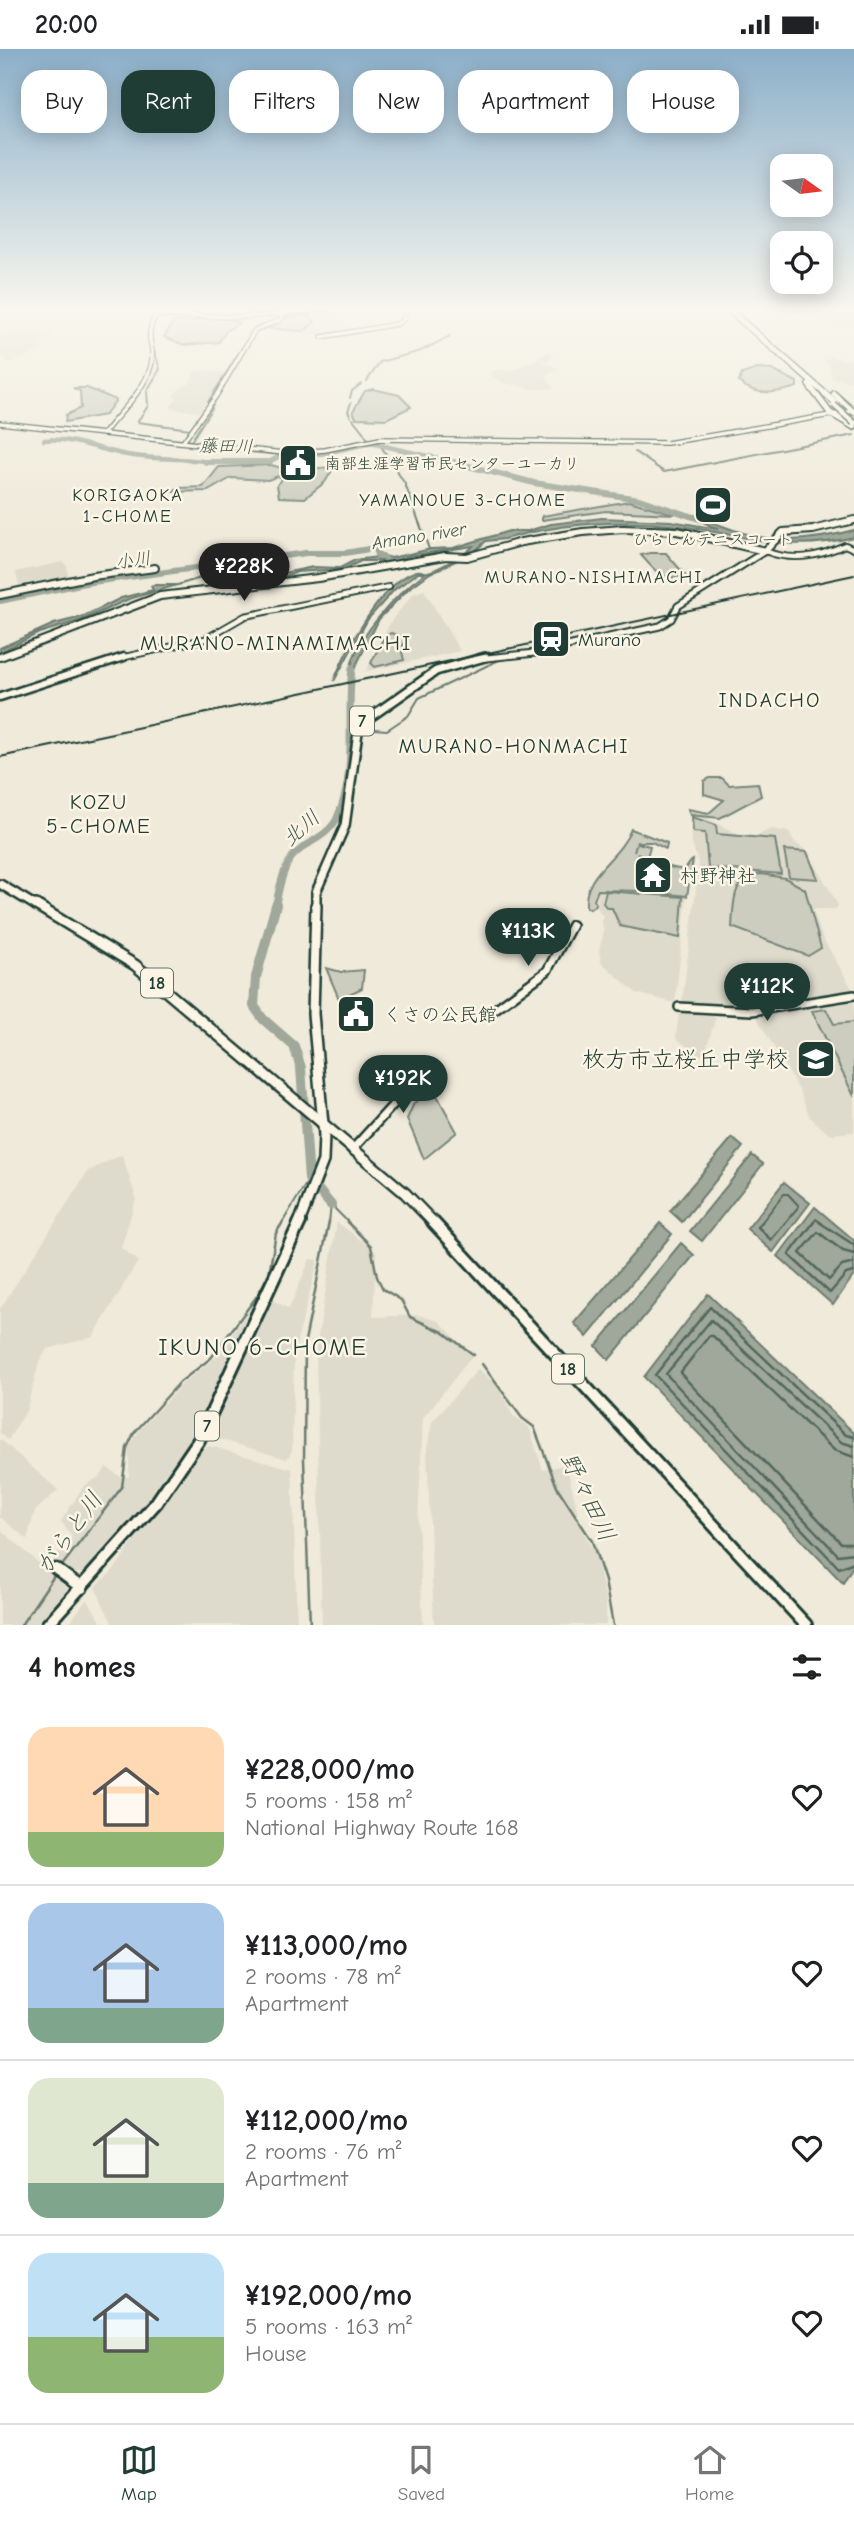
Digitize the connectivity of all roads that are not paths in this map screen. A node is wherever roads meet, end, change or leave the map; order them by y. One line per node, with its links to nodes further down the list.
1 (141, 383): 12 (street)
2 (223, 383): 13 (street)
3 (807, 383): 9 (highway)
4 (808, 383): 7 (highway)
5 (811, 383): 7 (highway)
6 (816, 383): 8 (highway)
7 (836, 405): 11 (highway, bridge)
8 (854, 411): 9 (street)
9 (830, 414): 11 (highway); 13 (street)
10 (0, 423): 12 (street)
11 (854, 423)
12 (104, 433): 13 (street)
13 (187, 442)
14 (854, 520): 16 (highway)
15 (854, 549): 16 (street)
16 (766, 550): 20 (highway); 28 (main road, 7)
17 (155, 569): 19 (highway)
18 (389, 587): 21 (street)
19 (0, 596)
20 (0, 657)
21 (0, 697)
22 (0, 884): 28 (main road, 18)
23 (572, 925): 26 (street)
24 (854, 995): 25 (street)
25 (679, 1007)
26 (487, 1015)
27 (419, 1069): 29 (street)
28 (316, 1119): 29 (main road, 18); 31 (main road, 7)
29 (352, 1150): 33 (main road, 18)
30 (60, 1573): 31 (street)
31 (82, 1588): 32 (main road, 7)
32 (47, 1625)
33 (806, 1625)

